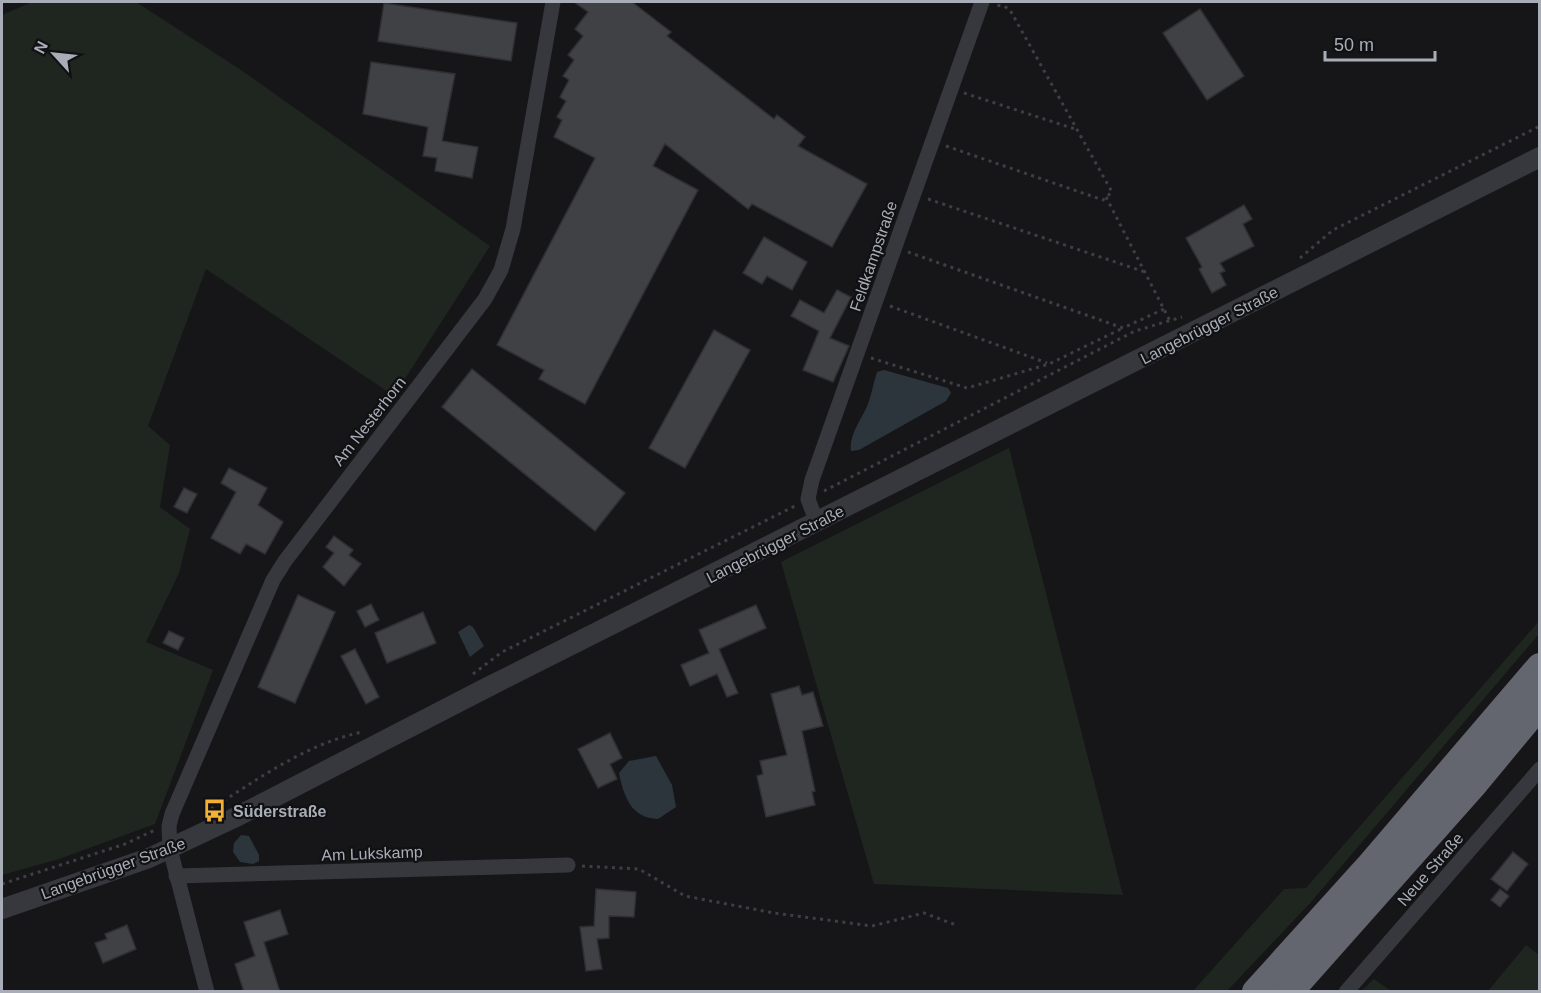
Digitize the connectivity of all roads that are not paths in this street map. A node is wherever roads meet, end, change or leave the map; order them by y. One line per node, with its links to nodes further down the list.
1 (554, 2): 8 (street, Am Nesterhorn)
2 (981, 3): 4 (street, Feldkampstraße)
3 (1539, 157): 4 (street, Langebrügger Straße)
4 (817, 523): 8 (street, Langebrügger Straße)
5 (1539, 667): 13 (highway)
6 (1539, 704): 14 (highway)
7 (1537, 777): 15 (street, Neue Straße)
8 (170, 849): 10 (street); 11 (street, Langebrügger Straße)
9 (568, 865): 10 (street, Am Lukskamp)
10 (177, 876): 12 (street)
11 (2, 909)
12 (207, 992)
13 (1256, 992)
14 (1289, 992)
15 (1346, 992)

